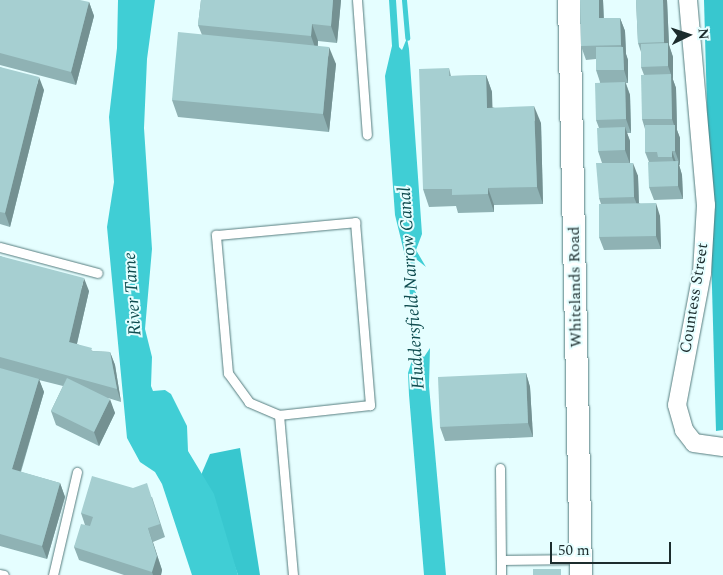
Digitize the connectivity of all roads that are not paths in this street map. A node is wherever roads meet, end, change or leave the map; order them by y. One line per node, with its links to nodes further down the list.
1 (357, 0): 4 (lane)
2 (569, 0): 12 (street, Whitelands Road)
3 (688, 0): 8 (street, Countess Street)
4 (367, 135)
5 (0, 247): 6 (lane)
6 (98, 273)
7 (279, 415): 7 (lane); 16 (lane)
8 (723, 447)
9 (500, 468): 11 (lane)
10 (77, 472): 15 (lane)
11 (501, 560): 12 (lane); 17 (lane)
12 (581, 567)
13 (0, 574): 14 (lane)
14 (4, 575)
15 (53, 575)
16 (293, 575)
17 (501, 575)

